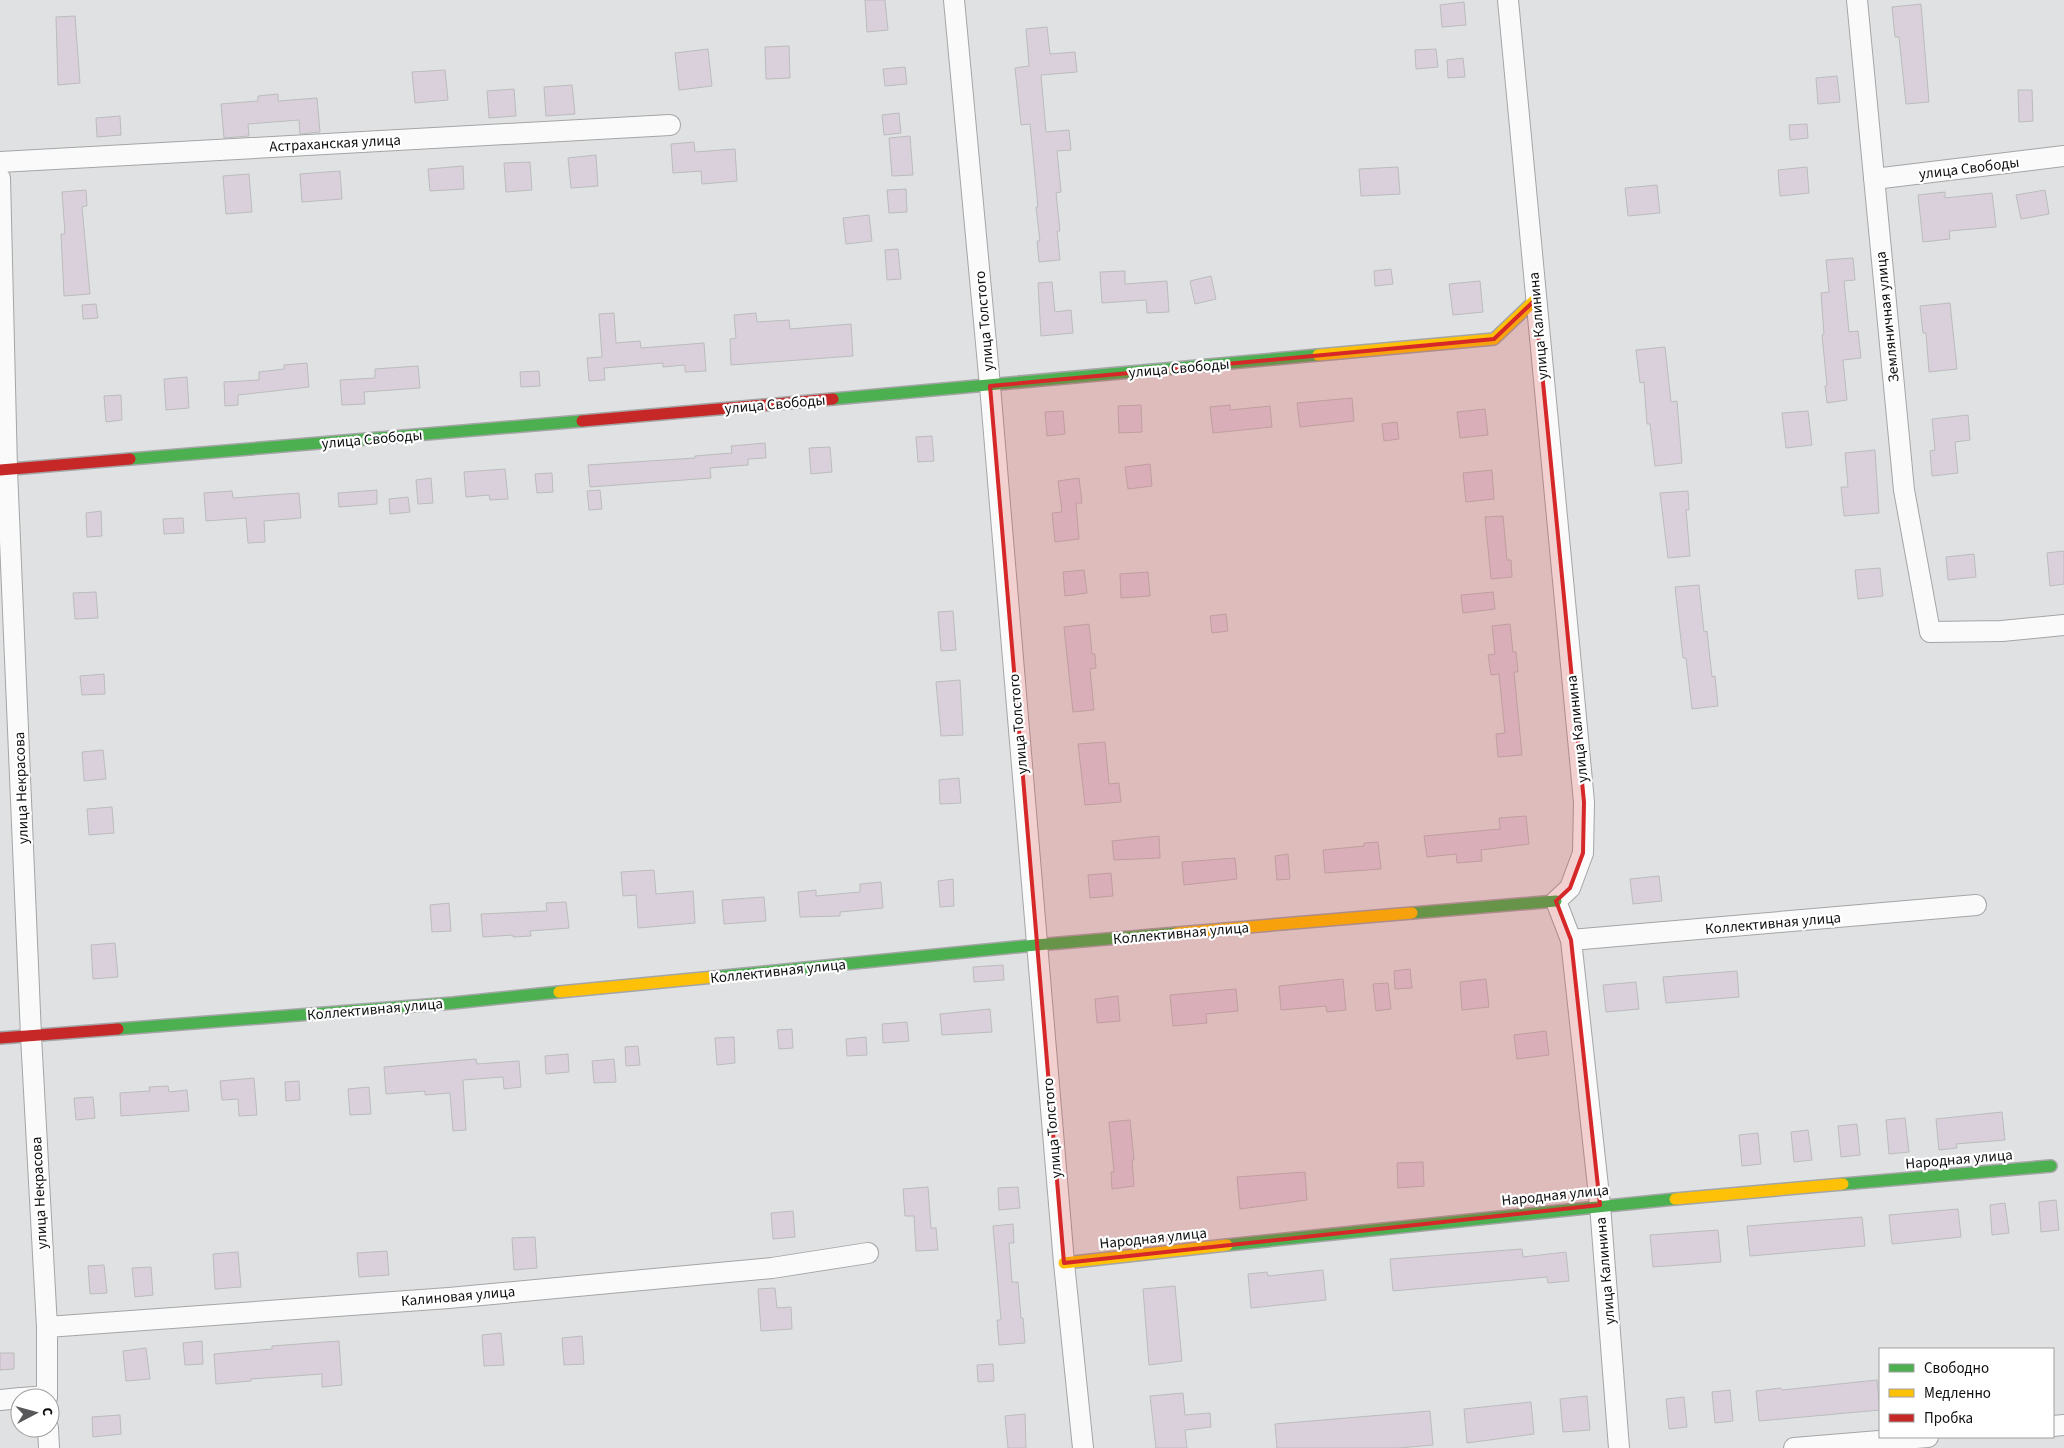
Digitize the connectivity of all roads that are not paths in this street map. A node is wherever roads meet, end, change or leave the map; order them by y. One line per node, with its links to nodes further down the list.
1 (954, 0): 10 (street, улица Толстого)
2 (1508, 0): 9 (street, улица Калинина)
3 (1857, 0): 8 (street, Земляничная улица)
4 (670, 125): 6 (street, Астраханская улица)
5 (2064, 156): 8 (street, улица Свободы)
6 (0, 162)
7 (0, 178): 11 (street, улица Некрасова)
8 (1874, 179): 12 (street, Земляничная улица)
9 (1536, 300): 10 (street, улица Свободы); 13 (street, улица Калинина)
10 (990, 386): 11 (street, улица Свободы); 16 (street, улица Толстого)
11 (4, 470): 17 (street, улица Некрасова)
12 (2064, 625)
13 (1556, 901): 15 (street, улица Калинина); 16 (street, Коллективная улица)
14 (1976, 905): 15 (street, Коллективная улица)
15 (1571, 940): 20 (street, улица Калинина)
16 (1036, 945): 17 (street, Коллективная улица); 22 (street, улица Толстого)
17 (31, 1036): 18 (street, Коллективная улица); 23 (street, улица Некрасова)
18 (0, 1038)
19 (2051, 1166): 20 (street, Народная улица)
20 (1600, 1205): 22 (street, Народная улица); 27 (street, улица Калинина)
21 (868, 1253): 23 (street, Калиновая улица)
22 (1064, 1263): 26 (street, улица Толстого)
23 (47, 1328): 24 (street, улица Некрасова)
24 (47, 1388)
25 (1916, 1438): 28 (street)
26 (1083, 1448)
27 (1619, 1448)
28 (1794, 1448)

